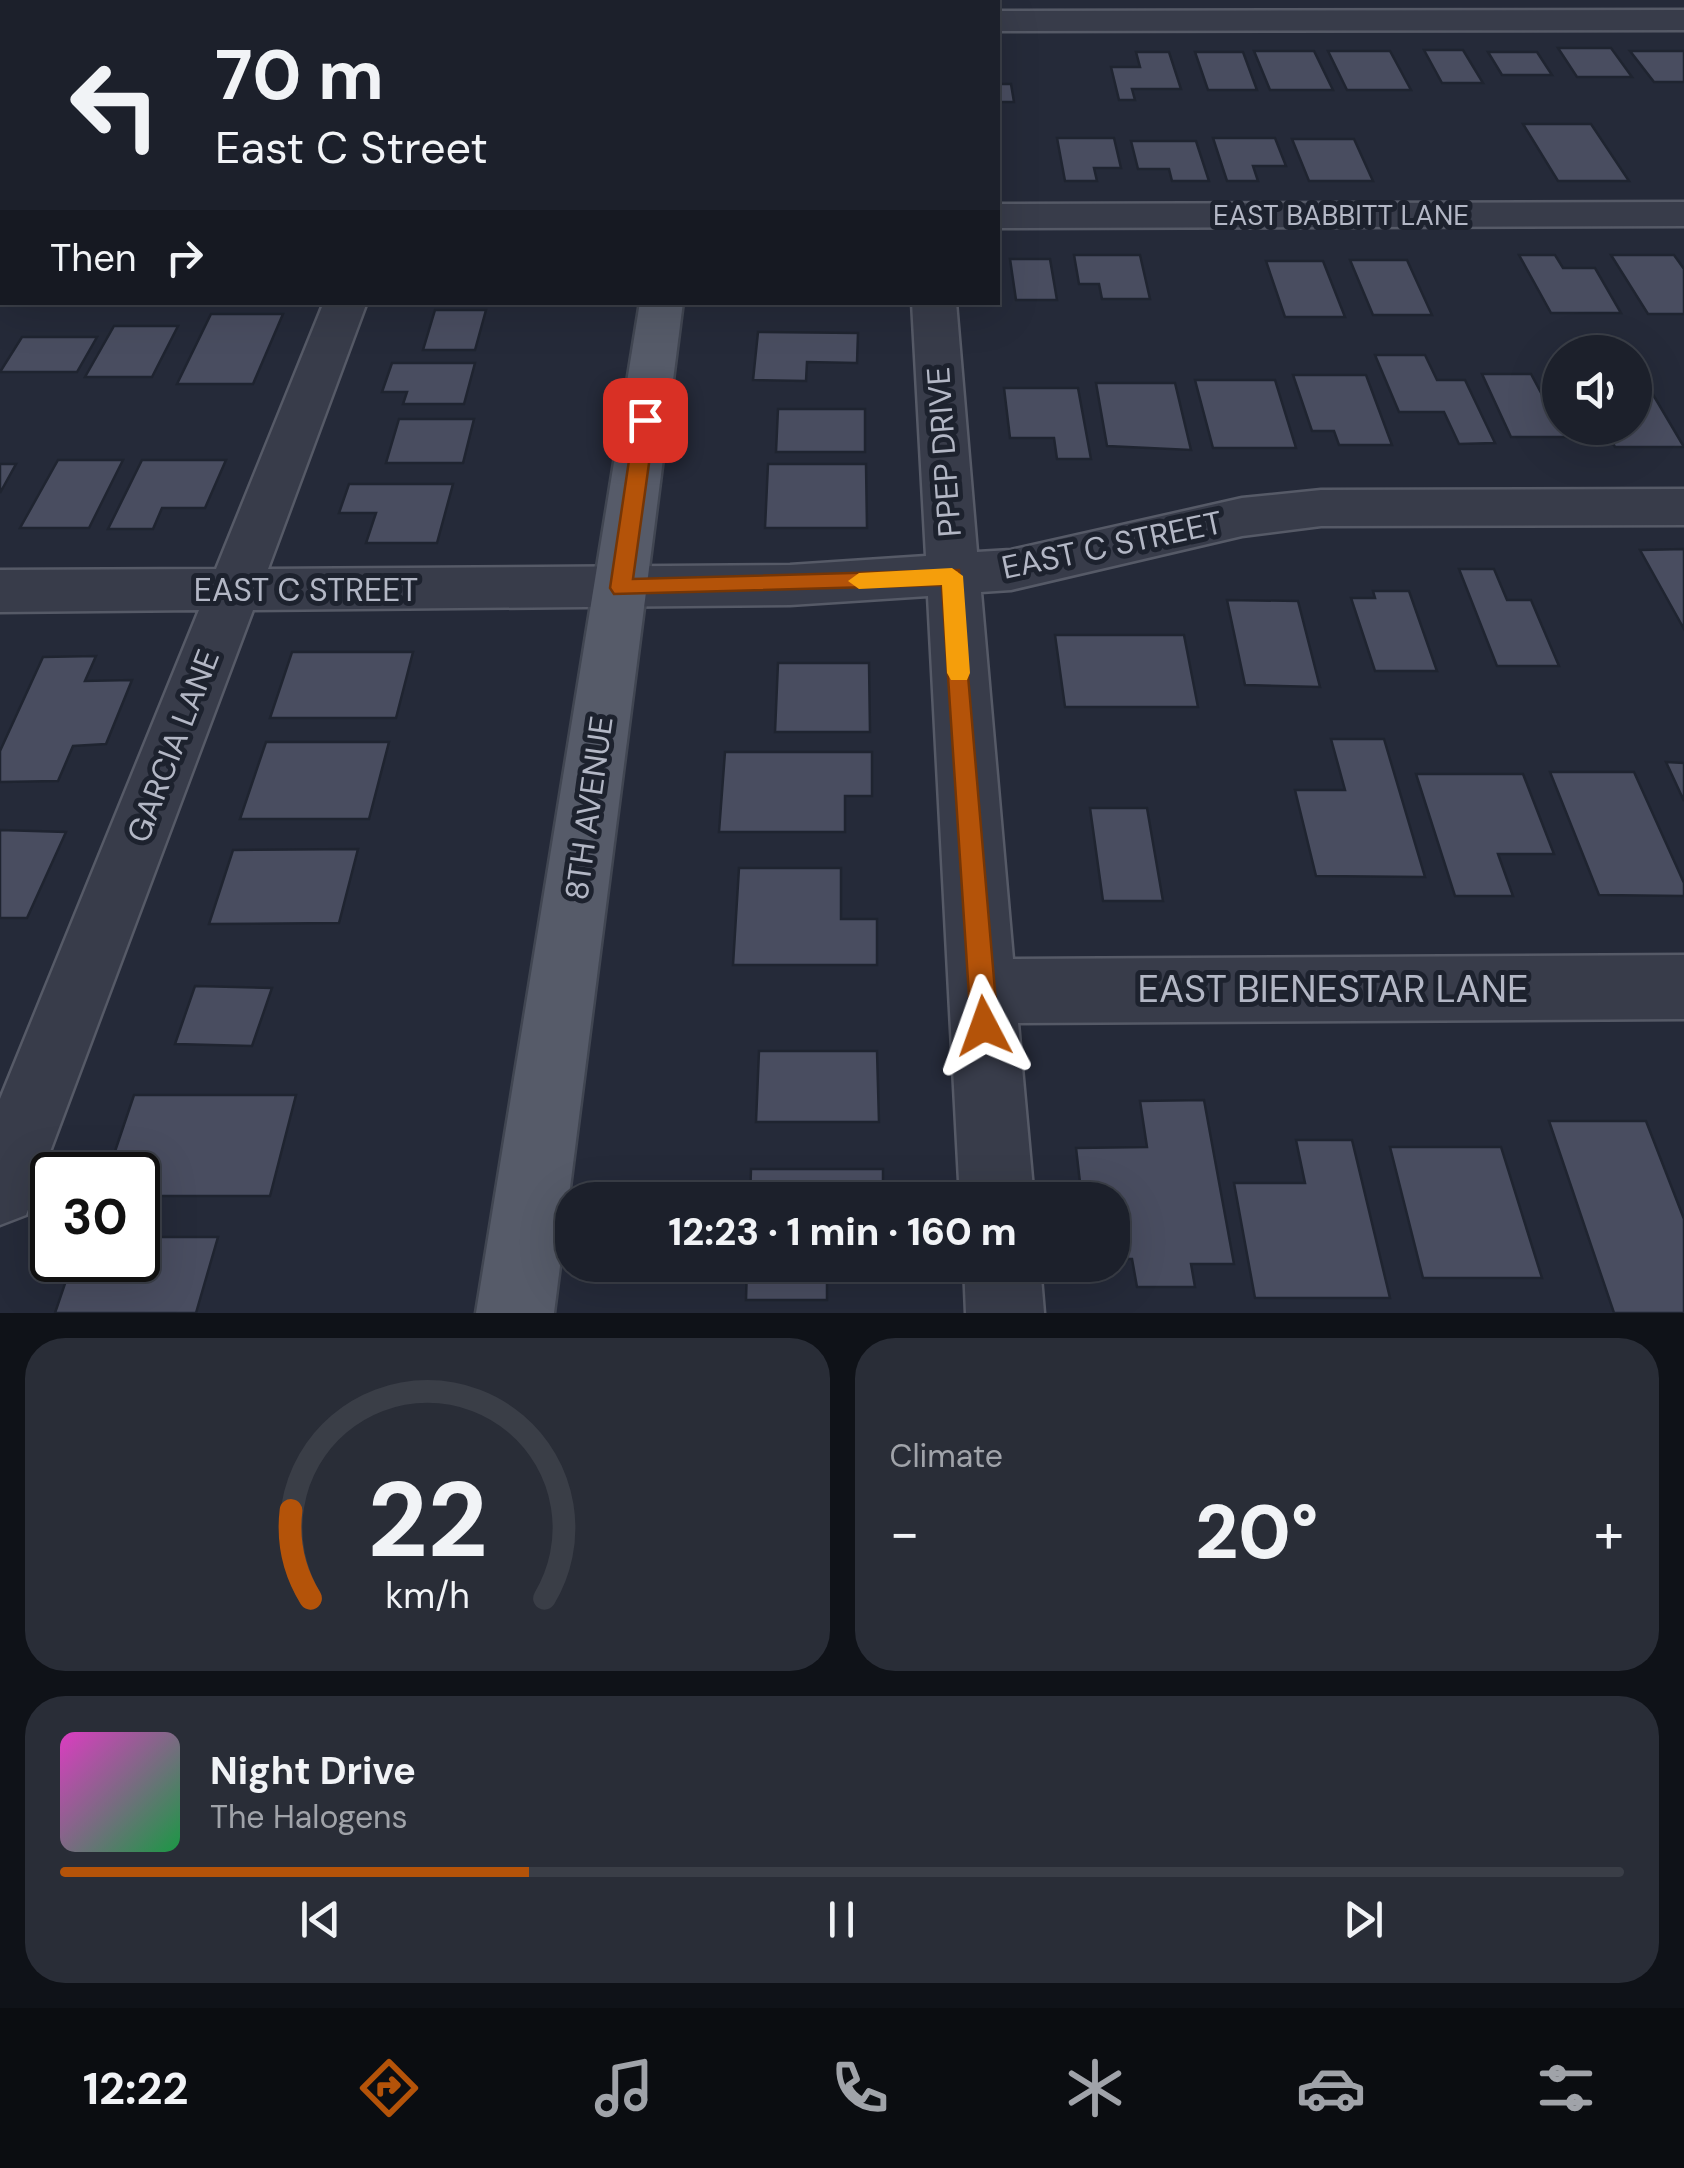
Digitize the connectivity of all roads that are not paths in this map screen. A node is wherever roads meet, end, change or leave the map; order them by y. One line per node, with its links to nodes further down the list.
1 (1684, 20): 2 (street)
2 (1000, 21)
3 (1684, 214): 4 (street, EAST BABBITT LANE)
4 (1000, 216)
5 (345, 305): 12 (street, GARCIA LANE)
6 (662, 305): 10 (main road, 8TH AVENUE)
7 (934, 305): 9 (street, PPEP DRIVE)
8 (1684, 507): 9 (street, EAST C STREET)
9 (952, 576): 10 (street, EAST C STREET); 14 (street, PPEP DRIVE)
10 (621, 588): 12 (street, EAST C STREET); 19 (main road, 8TH AVENUE)
11 (0, 591): 12 (street, EAST C STREET)
12 (234, 591): 15 (street, GARCIA LANE)
13 (1684, 988): 14 (street, EAST BIENESTAR LANE)
14 (982, 992): 16 (street, PPEP DRIVE)
15 (25, 1062): 17 (street, GARCIA LANE)
16 (996, 1182)
17 (0, 1190)
18 (1003, 1282): 20 (street)
19 (515, 1313)
20 (1006, 1313)

